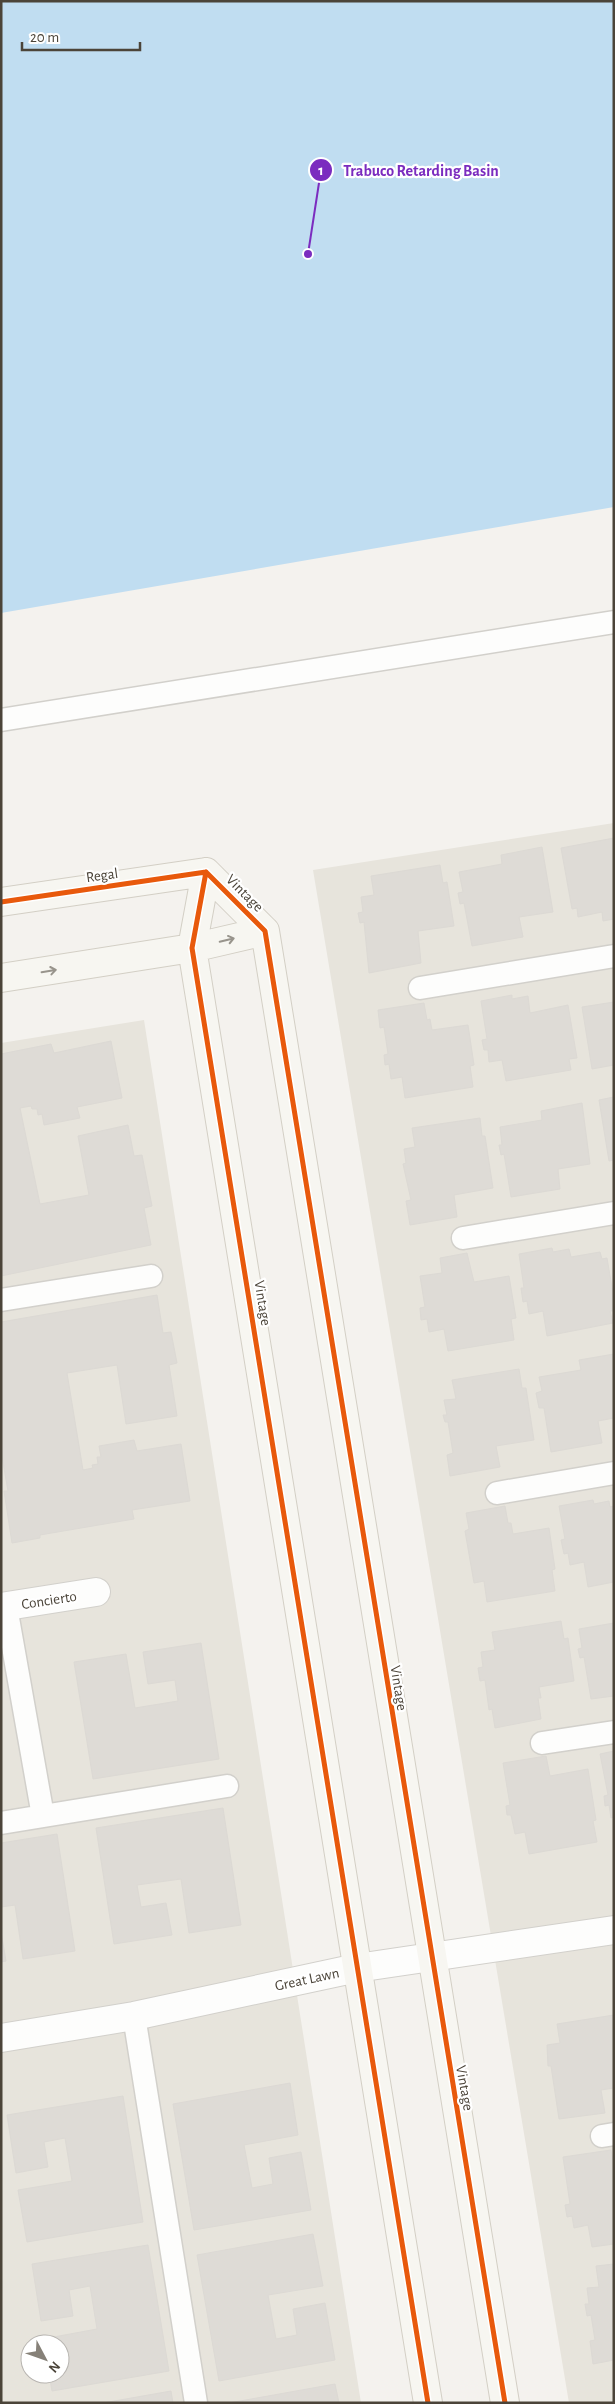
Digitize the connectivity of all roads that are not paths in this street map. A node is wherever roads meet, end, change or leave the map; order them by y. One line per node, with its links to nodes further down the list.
1 (614, 622): 2 (lane)
2 (1, 720)
3 (206, 872): 4 (street, Regal); 5 (street, Vintage); 6 (street, Vintage)
4 (1, 902)
5 (265, 931): 6 (street, one-way to 5); 24 (street, Vintage)
6 (192, 948): 8 (street, one-way to 6); 25 (street, Vintage)
7 (614, 956): 9 (lane)
8 (1, 978)
9 (420, 988)
10 (614, 1213): 11 (lane)
11 (463, 1238)
12 (151, 1276): 13 (lane)
13 (1, 1300)
14 (614, 1472): 15 (lane)
15 (497, 1493)
16 (96, 1592): 17 (street, Concierto)
17 (4, 1607): 21 (lane)
18 (614, 1732): 19 (lane)
19 (542, 1743)
20 (227, 1786): 21 (lane)
21 (43, 1816): 22 (lane)
22 (1, 1823)
23 (614, 1930): 24 (street, Great Lawn)
24 (430, 1956): 25 (street, Great Lawn); 30 (street, Vintage)
25 (357, 1968): 26 (street, Great Lawn); 29 (street, Vintage)
26 (134, 2016): 27 (street, Great Lawn); 28 (lane)
27 (1, 2038)
28 (196, 2403)
29 (428, 2403)
30 (505, 2403)

